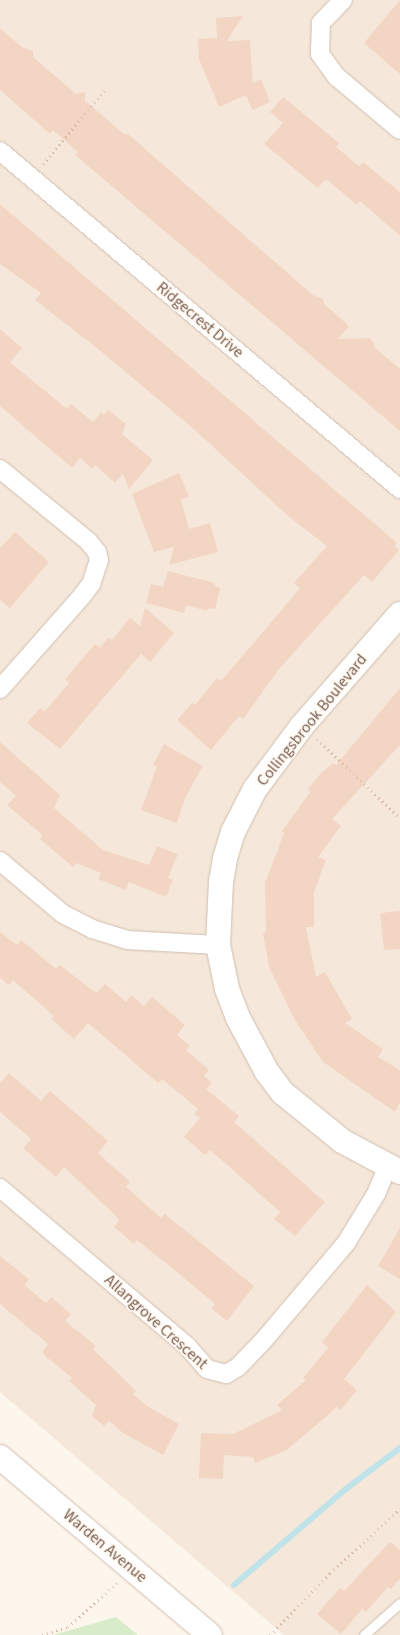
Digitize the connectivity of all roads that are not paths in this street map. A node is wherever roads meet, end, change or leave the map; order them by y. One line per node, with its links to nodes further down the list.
1 (343, 0): 2 (street)
2 (400, 130)
3 (0, 151): 5 (street, Ridgecrest Drive)
4 (0, 469): 7 (street)
5 (400, 489)
6 (400, 614): 9 (street, Collingsbrook Boulevard)
7 (0, 689)
8 (0, 861): 9 (street)
9 (218, 945): 10 (street, Collingsbrook Boulevard)
10 (394, 1169): 11 (street, Allangrove Crescent)
11 (0, 1188)
12 (0, 1457): 14 (street, Warden Avenue)
13 (398, 1609): 15 (lane)
14 (210, 1635)
15 (364, 1635)

